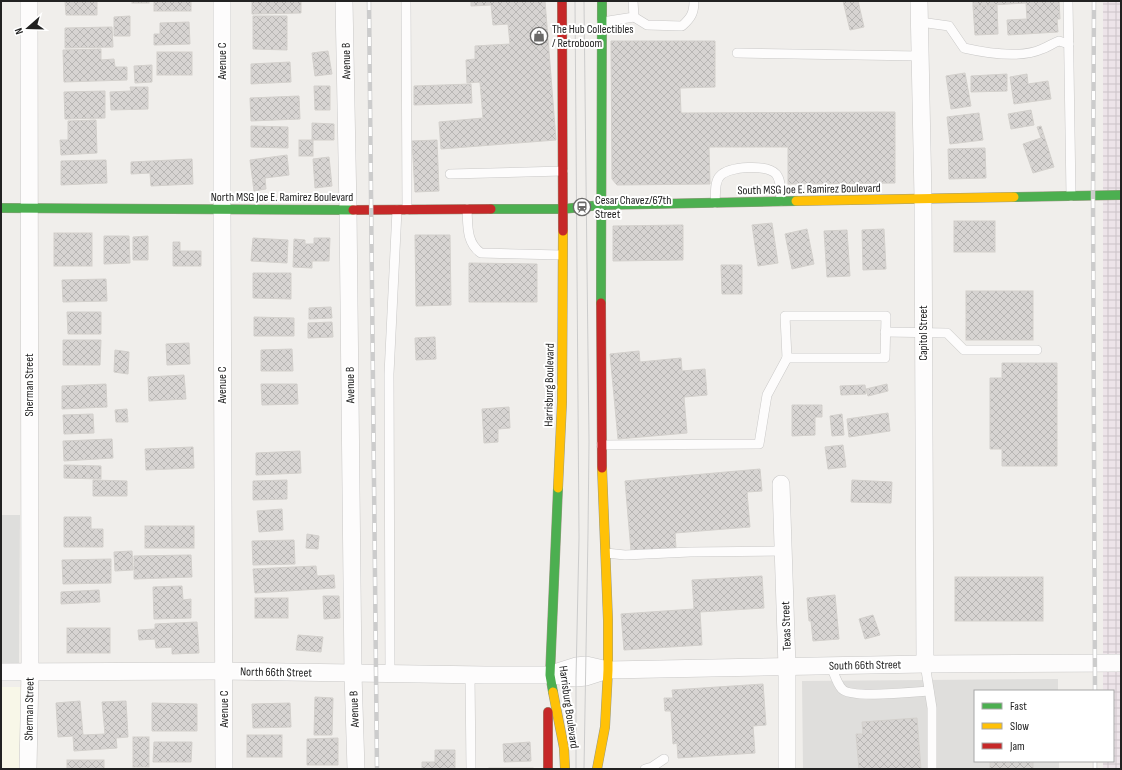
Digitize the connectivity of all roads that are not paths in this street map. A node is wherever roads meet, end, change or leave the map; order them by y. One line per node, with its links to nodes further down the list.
1 (29, 1): 26 (street, Sherman Street)
2 (222, 1): 27 (street, Avenue C)
3 (344, 1): 30 (street, Avenue B)
4 (406, 1): 32 (lane)
5 (562, 1): 17 (main road, Harrisburg Boulevard)
6 (602, 1): 12 (main road)
7 (633, 1): 11 (lane)
8 (694, 1): 11 (lane)
9 (919, 1): 13 (street, Capitol Street)
10 (1068, 1): 14 (lane)
11 (634, 17): 12 (lane)
12 (602, 22): 24 (main road)
13 (920, 22): 14 (lane); 16 (street, Capitol Street)
14 (1069, 44): 20 (lane)
15 (737, 53): 16 (lane)
16 (920, 56): 21 (street, Capitol Street)
17 (563, 171): 18 (lane); 29 (main road, Harrisburg Boulevard)
18 (450, 174)
19 (1121, 195): 20 (main road, South MSG Joe E. Ramirez Boulevard)
20 (1071, 196): 21 (main road, South MSG Joe E. Ramirez Boulevard)
21 (923, 198): 22 (main road, South MSG Joe E. Ramirez Boulevard); 35 (street, Capitol Street)
22 (781, 201): 23 (main road, South MSG Joe E. Ramirez Boulevard); 23 (lane)
23 (715, 203): 24 (main road, South MSG Joe E. Ramirez Boulevard)
24 (601, 205): 29 (main road, South MSG Joe E. Ramirez Boulevard); 38 (main road)
25 (1, 208): 26 (main road, North MSG Joe E. Ramirez Boulevard)
26 (29, 208): 27 (main road, North MSG Joe E. Ramirez Boulevard); 47 (street, Sherman Street)
27 (222, 209): 30 (main road, North MSG Joe E. Ramirez Boulevard); 48 (street, Avenue C)
28 (467, 209): 29 (main road, North MSG Joe E. Ramirez Boulevard); 32 (main road, North MSG Joe E. Ramirez Boulevard); 33 (lane)
29 (563, 209): 33 (main road, Harrisburg Boulevard)
30 (348, 210): 31 (main road, North MSG Joe E. Ramirez Boulevard); 51 (street, Avenue B)
31 (396, 210): 32 (main road, North MSG Joe E. Ramirez Boulevard); 50 (lane)
32 (407, 210)
33 (562, 255): 53 (main road, Harrisburg Boulevard)
34 (885, 332): 35 (lane); 37 (lane); 37 (lane)
35 (923, 332): 36 (lane); 43 (street, Capitol Street)
36 (1037, 350)
37 (787, 358): 38 (lane)
38 (602, 445): 41 (main road)
39 (781, 484): 40 (street, Texas Street)
40 (783, 551): 41 (lane); 45 (street, Texas Street)
41 (606, 553): 46 (main road)
42 (1121, 663): 43 (street, South 66th Street)
43 (925, 664): 44 (street, South 66th Street); 54 (lane)
44 (831, 666): 45 (street, South 66th Street); 54 (lane)
45 (787, 667): 46 (street, South 66th Street); 66 (street, Texas Street)
46 (608, 670): 53 (street, South 66th Street); 55 (main road)
47 (30, 671): 48 (street, North 66th Street); 49 (street, North 66th Street); 58 (street, Sherman Street)
48 (224, 671): 51 (street, North 66th Street); 59 (street, Avenue C)
49 (1, 672)
50 (390, 673): 51 (street, North 66th Street); 52 (street, North 66th Street)
51 (353, 674): 60 (street, Avenue B)
52 (470, 675): 53 (street, North 66th Street); 61 (lane)
53 (550, 675): 62 (main road); 63 (main road, Harrisburg Boulevard)
54 (929, 691): 67 (lane)
55 (604, 727): 56 (main road); 64 (main road)
56 (609, 750)
57 (664, 759): 65 (lane)
58 (28, 769)
59 (224, 769)
60 (356, 769)
61 (470, 769)
62 (548, 769)
63 (565, 769)
64 (597, 769)
65 (645, 769)
66 (787, 769)
67 (932, 769)

